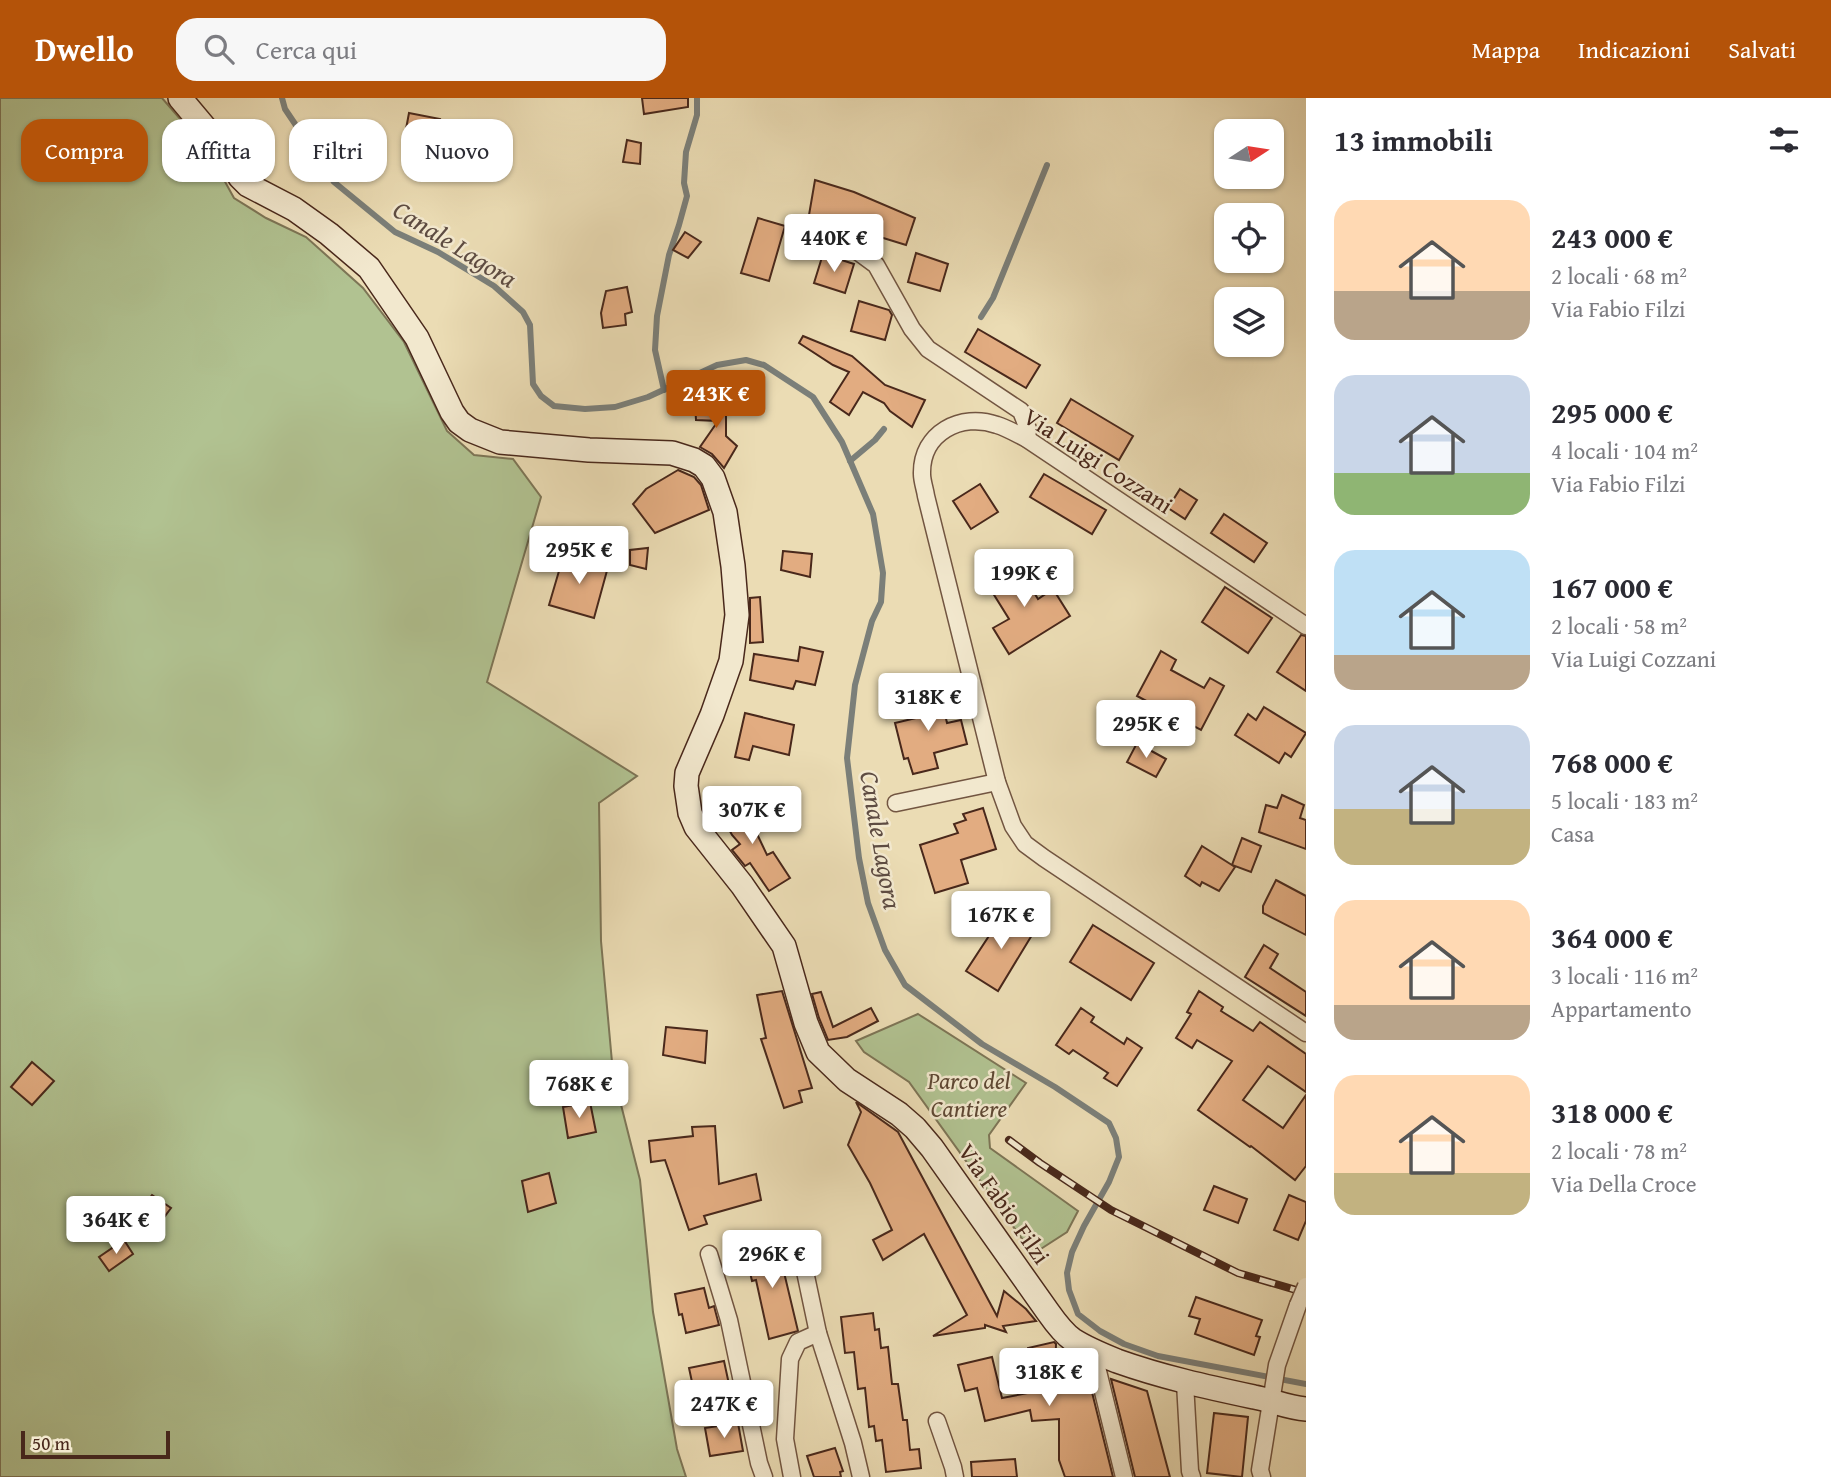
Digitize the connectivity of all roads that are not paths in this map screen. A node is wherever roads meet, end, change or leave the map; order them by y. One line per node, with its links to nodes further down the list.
1 (180, 98): 12 (street, Via Fabio Filzi)
2 (815, 233): 3 (street)
3 (1027, 439): 4 (street, Via Luigi Cozzani); 5 (street, Via Luigi Cozzani)
4 (1306, 625)
5 (997, 782): 6 (street); 7 (street, Via Luigi Cozzani)
6 (895, 803)
7 (1306, 1032)
8 (709, 1254): 18 (street)
9 (803, 1262): 11 (street)
10 (1306, 1286): 14 (street, bridge)
11 (818, 1334): 19 (street); 20 (street)
12 (1093, 1351): 13 (street, Via Fabio Filzi); 22 (street)
13 (1185, 1382): 14 (street, Via Fabio Filzi); 23 (street)
14 (1270, 1400): 15 (street); 17 (street)
15 (1306, 1409)
16 (937, 1421): 21 (street)
17 (1261, 1473)
18 (764, 1477)
19 (792, 1477)
20 (861, 1477)
21 (954, 1477)
22 (1124, 1477)
23 (1192, 1477)

